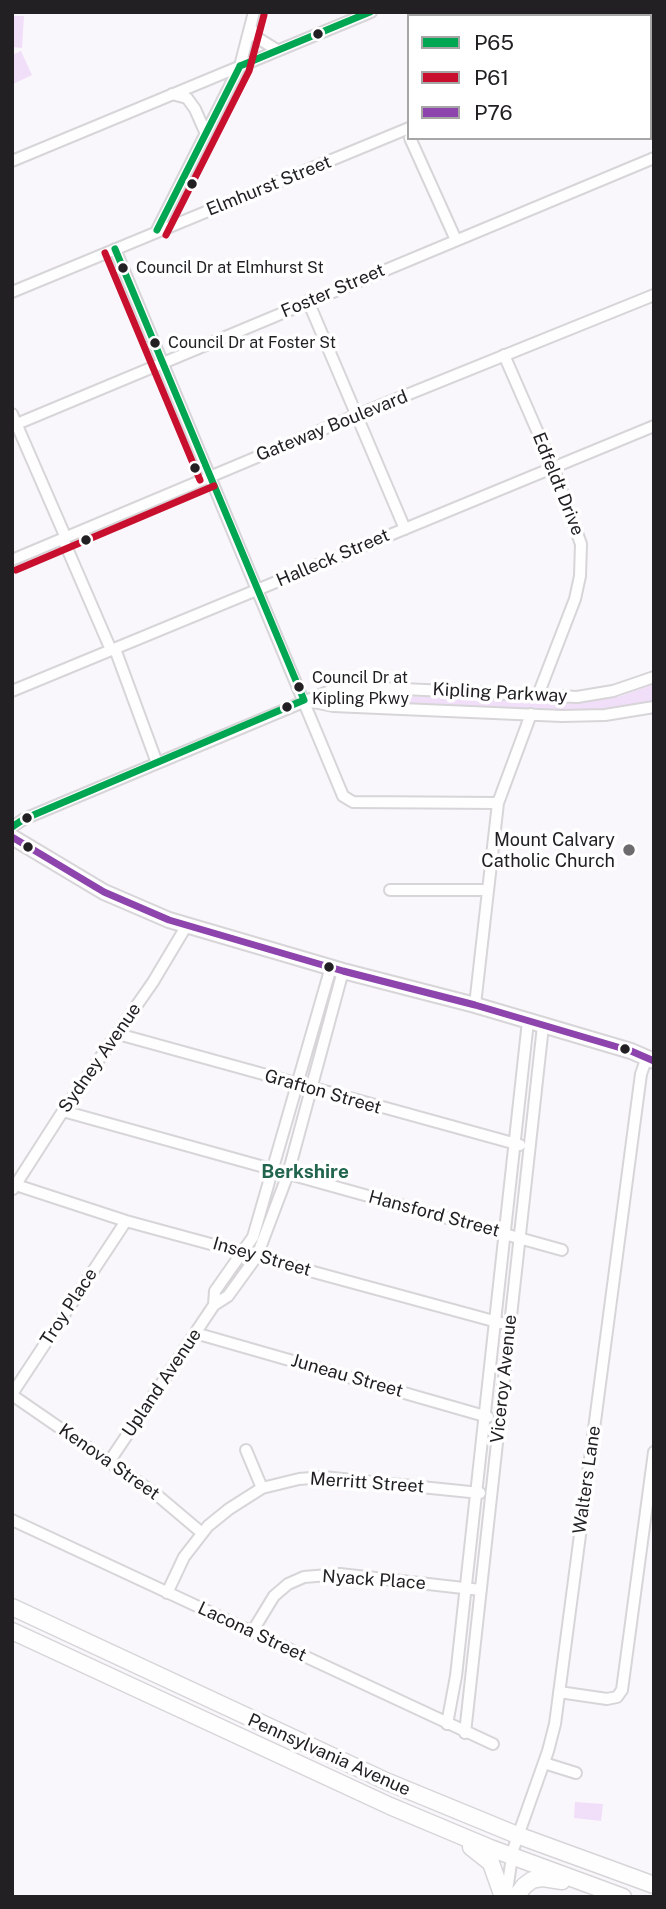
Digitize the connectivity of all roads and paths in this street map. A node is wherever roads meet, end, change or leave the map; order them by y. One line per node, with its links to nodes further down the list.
1 (254, 12): 3 (street)
2 (371, 12): 4 (street)
3 (251, 28): 4 (street); 5 (street)
4 (277, 50): 5 (street)
5 (240, 65): 6 (street); 8 (street)
6 (172, 94): 8 (street); 11 (street)
7 (407, 133): 12 (street, Elmhurst Street)
8 (206, 134): 12 (street)
9 (411, 140): 13 (street)
10 (654, 158): 13 (street, Foster Street)
11 (12, 161)
12 (157, 230): 14 (street, Elmhurst Street)
13 (456, 240): 17 (street, Foster Street)
14 (115, 249): 15 (street, Elmhurst Street); 19 (street)
15 (12, 292)
16 (654, 295): 18 (street, Gateway Boulevard)
17 (308, 302): 19 (street, Foster Street); 20 (street)
18 (504, 355): 20 (street, Gateway Boulevard); 23 (street, Edfeldt Drive)
19 (163, 362): 21 (street, Foster Street); 24 (street)
20 (358, 415): 24 (street, Gateway Boulevard); 25 (street)
21 (14, 422): 26 (street)
22 (654, 426): 23 (street, Halleck Street)
23 (553, 467): 25 (street, Halleck Street); 32 (street, Edfeldt Drive)
24 (210, 476): 26 (street, Gateway Boulevard); 28 (street)
25 (405, 529): 28 (street, Halleck Street)
26 (64, 538): 27 (street, Gateway Boulevard); 29 (street)
27 (12, 560)
28 (257, 590): 29 (street, Halleck Street); 33 (street)
29 (113, 649): 31 (street, Halleck Street); 36 (street)
30 (654, 677): 32 (street, Kipling Parkway)
31 (12, 691)
32 (538, 695): 33 (street, Kipling Parkway)
33 (304, 700): 35 (street, Kipling Parkway); 36 (street, Kipling Parkway); 37 (street)
34 (653, 709): 35 (street, Kipling Parkway)
35 (531, 714): 37 (street)
36 (157, 763): 38 (street, Kipling Parkway)
37 (498, 803): 41 (street)
38 (12, 827)
39 (12, 837): 42 (main road)
40 (390, 890): 41 (street)
41 (487, 890): 44 (street)
42 (187, 925): 43 (main road); 47 (street, Sydney Avenue)
43 (337, 969): 44 (main road); 49 (street, Upland Avenue); 50 (street, Upland Avenue)
44 (475, 1005): 45 (main road)
45 (528, 1021): 46 (main road); 52 (street, Viceroy Avenue)
46 (543, 1026): 48 (main road); 53 (street, Viceroy Avenue)
47 (118, 1034): 49 (street, Grafton Street); 51 (street, Sydney Avenue)
48 (650, 1059): 84 (street, Walters Lane)
49 (298, 1085): 50 (street, Grafton Street); 54 (street, Upland Avenue)
50 (311, 1089): 52 (street, Grafton Street); 55 (street, Upland Avenue)
51 (63, 1111): 54 (street, Hansford Street); 56 (street, Sydney Avenue)
52 (515, 1144): 53 (street, Grafton Street); 58 (street, Viceroy Avenue)
53 (528, 1147): 59 (street, Viceroy Avenue)
54 (273, 1170): 55 (street, Hansford Street); 61 (street, Upland Avenue)
55 (288, 1174): 58 (street, Hansford Street); 62 (street, Upland Avenue)
56 (14, 1188): 57 (street, Insey Street)
57 (126, 1221): 61 (street, Insey Street); 67 (street, Troy Place)
58 (505, 1233): 59 (street, Hansford Street); 64 (street, Viceroy Avenue)
59 (520, 1238): 60 (street, Hansford Street); 65 (street, Viceroy Avenue)
60 (562, 1250)
61 (241, 1252): 62 (street, Insey Street); 63 (street, Upland Avenue)
62 (257, 1256): 63 (street, Upland Avenue); 64 (street, Insey Street)
63 (215, 1305): 66 (street, Upland Avenue)
64 (494, 1322): 65 (street, Insey Street); 68 (street, Viceroy Avenue)
65 (510, 1325): 69 (street, Viceroy Avenue)
66 (195, 1333): 68 (street, Juneau Street); 72 (street, Upland Avenue)
67 (12, 1395): 72 (street, Kenova Street)
68 (484, 1416): 69 (street, Juneau Street); 74 (street, Viceroy Avenue)
69 (500, 1418): 75 (street, Viceroy Avenue)
70 (246, 1450): 73 (street)
71 (654, 1451): 84 (street)
72 (110, 1462): 77 (street, Kenova Street)
73 (262, 1488): 74 (street, Merritt Street); 77 (street, Merritt Street)
74 (475, 1493): 75 (street, Merritt Street); 78 (street, Viceroy Avenue)
75 (492, 1495): 79 (street, Viceroy Avenue)
76 (12, 1520): 80 (street, Lacona Street)
77 (202, 1533): 80 (street, Merritt Street)
78 (466, 1588): 79 (street, Nyack Place); 83 (street, Nyack Place); 85 (street, Viceroy Avenue)
79 (481, 1590): 86 (street, Viceroy Avenue)
80 (167, 1593): 83 (street, Lacona Street)
81 (12, 1607): 91 (highway, Pennsylvania Avenue)
82 (12, 1631): 90 (highway, Pennsylvania Avenue)
83 (252, 1632): 85 (street, Lacona Street)
84 (559, 1692): 88 (street, Walters Lane)
85 (447, 1724): 86 (street, Lacona Street)
86 (465, 1733): 87 (street, Lacona Street)
87 (493, 1744)
88 (544, 1763): 89 (street); 91 (street, Walters Lane)
89 (576, 1773)
90 (439, 1827): 92 (highway, Pennsylvania Avenue); 95 (highway)
91 (517, 1835): 92 (street, Walters Lane); 93 (highway, Pennsylvania Avenue)
92 (511, 1856): 94 (highway, Pennsylvania Avenue); 95 (street, Walters Lane)
93 (654, 1885)
94 (602, 1889): 96 (highway); 97 (highway, Pennsylvania Avenue)
95 (504, 1897)
96 (516, 1897)
97 (622, 1897)

